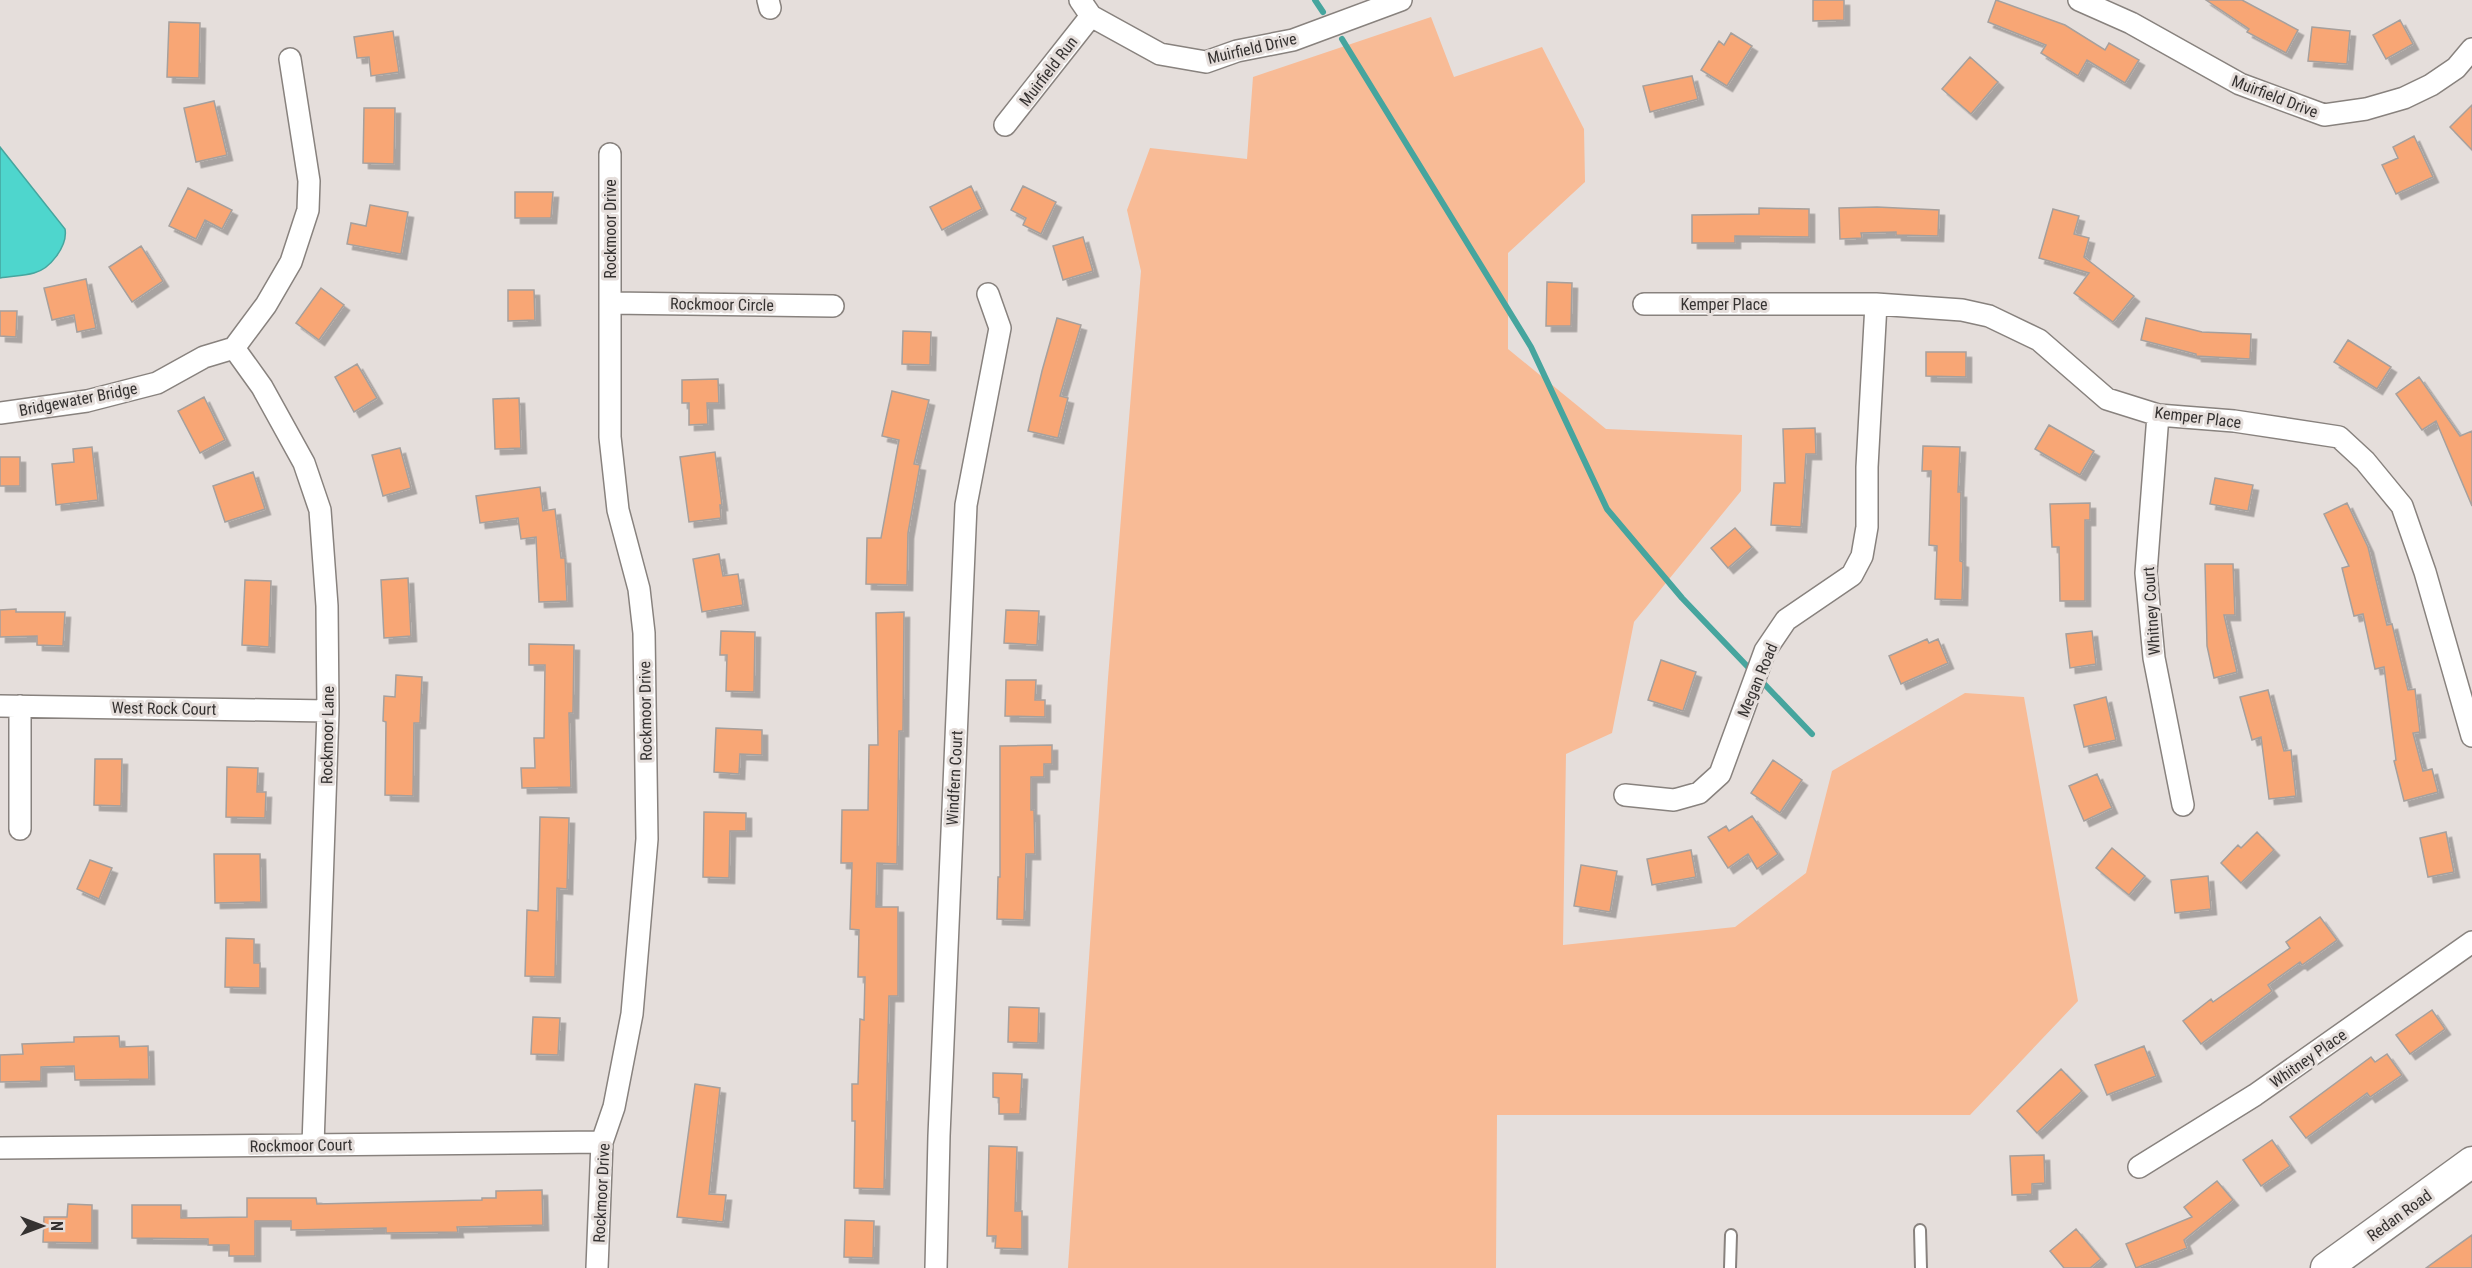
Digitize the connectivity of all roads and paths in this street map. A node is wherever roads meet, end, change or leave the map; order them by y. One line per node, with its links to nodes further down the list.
1 (1401, 0): 3 (street, Muirfield Drive)
2 (2079, 0): 4 (street, Muirfield Drive)
3 (1085, 8): 6 (street, Muirfield Run)
4 (2472, 49)
5 (290, 59): 13 (street)
6 (1005, 125)
7 (610, 154): 9 (street, Rockmoor Drive)
8 (987, 294): 31 (street, Windfern Court)
9 (610, 303): 12 (street, Rockmoor Circle); 23 (street, Rockmoor Drive)
10 (1644, 304): 11 (street, Kemper Place)
11 (1875, 304): 15 (street, Kemper Place); 19 (street, Megan Road)
12 (833, 306)
13 (234, 348): 14 (street, Bridgewater Bridge); 17 (street, Rockmoor Lane)
14 (0, 413)
15 (2157, 415): 18 (street, Kemper Place); 20 (street, Whitney Court)
16 (10, 706): 17 (street, West Rock Court); 21 (street)
17 (328, 711): 24 (street, Rockmoor Lane)
18 (2472, 736)
19 (1625, 795)
20 (2183, 805)
21 (20, 829)
22 (2472, 942): 27 (street, Whitney Place)
23 (602, 1142): 24 (street, Rockmoor Court); 30 (street, Rockmoor Drive)
24 (314, 1145): 25 (street, Rockmoor Court)
25 (0, 1148)
26 (2472, 1162): 34 (main road, Redan Road)
27 (2139, 1167)
28 (1920, 1230): 33 (lane)
29 (1731, 1235): 32 (lane)
30 (597, 1268)
31 (936, 1268)
32 (1730, 1268)
33 (1921, 1268)
34 (2326, 1268)

